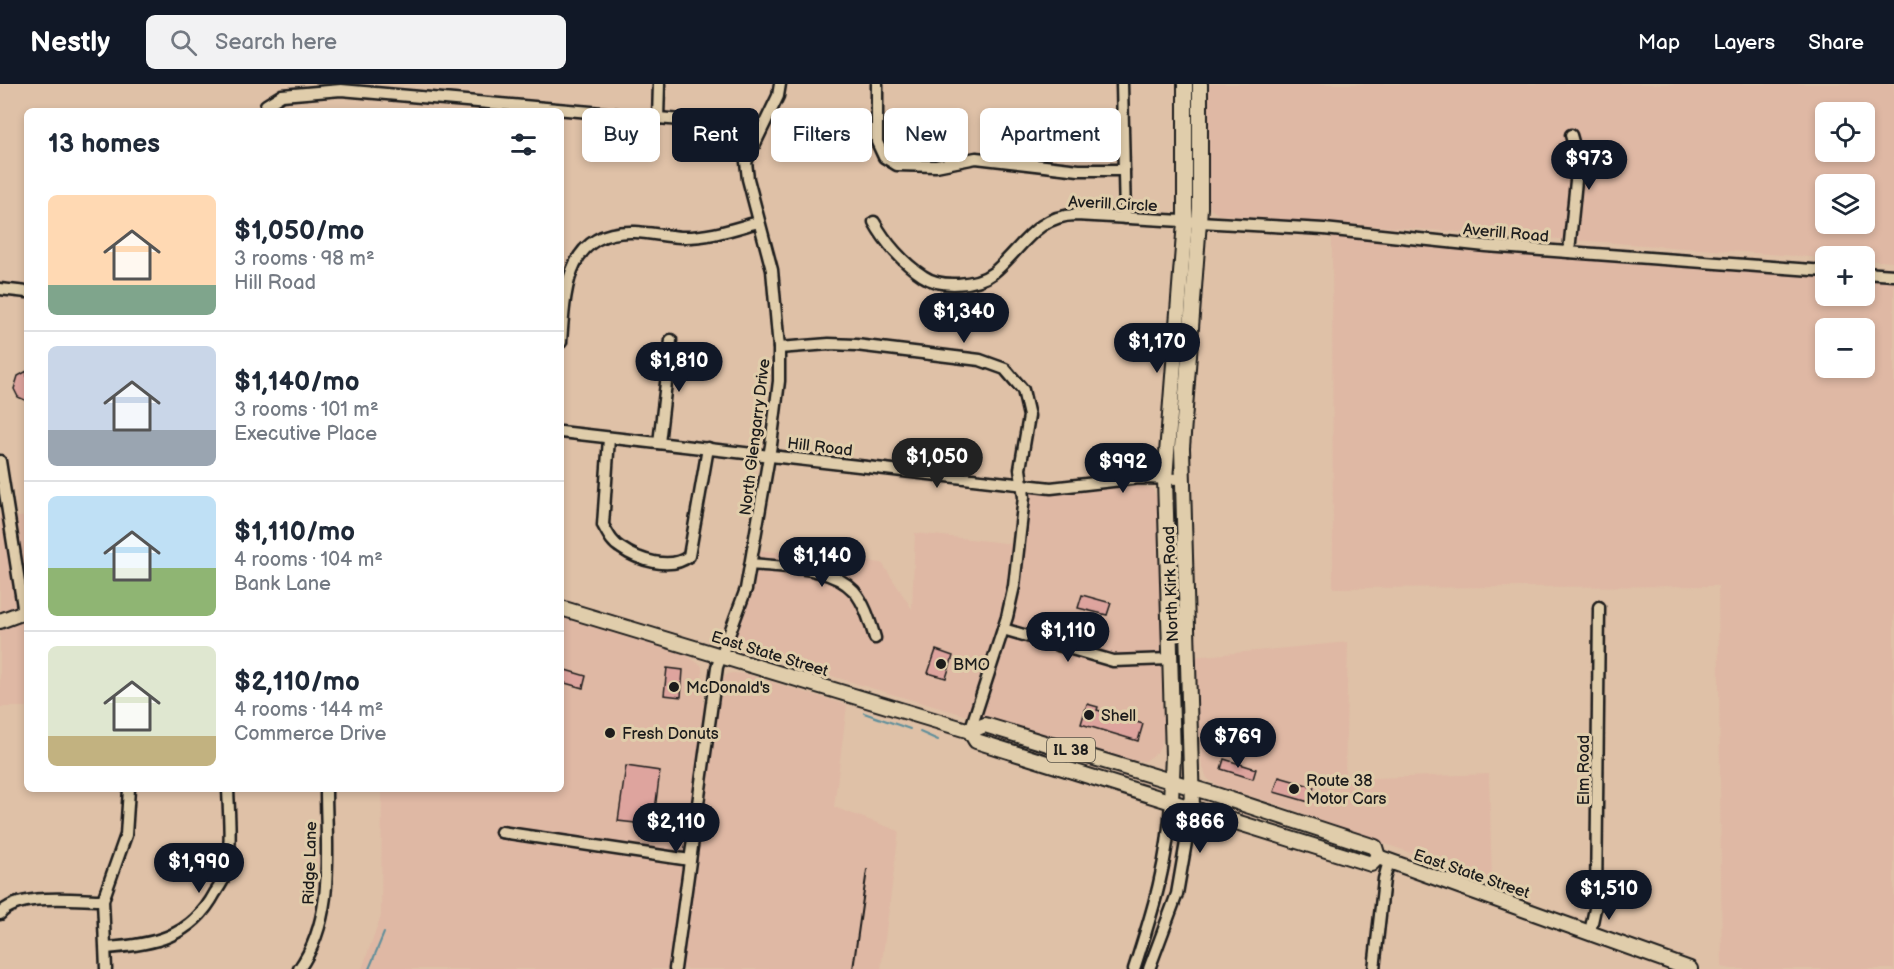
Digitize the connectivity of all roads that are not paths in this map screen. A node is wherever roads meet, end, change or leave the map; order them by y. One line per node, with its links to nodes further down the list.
1 (659, 84): 10 (street)
2 (780, 84): 13 (street, North Glengarry Drive)
3 (877, 84): 16 (street)
4 (1122, 84): 16 (street)
5 (1185, 84): 20 (main road, North Kirk Road)
6 (1200, 84): 21 (main road, North Kirk Road)
7 (266, 105): 8 (street)
8 (467, 107): 9 (street)
9 (483, 108)
10 (658, 108)
11 (564, 113): 12 (street)
12 (582, 114)
13 (759, 134)
14 (1571, 135): 22 (street)
15 (746, 162): 18 (street, North Glengarry Drive)
16 (1124, 170): 17 (street)
17 (1125, 218): 19 (street, Averill Circle); 20 (street, Averill Circle)
18 (758, 222): 28 (street); 30 (street, North Glengarry Drive)
19 (874, 222)
20 (1185, 222): 21 (street, Averill Road); 37 (main road, North Kirk Road)
21 (1199, 222): 22 (street, Averill Road); 38 (main road, North Kirk Road)
22 (1569, 252): 23 (street, Averill Road)
23 (1815, 270)
24 (1875, 274): 25 (street)
25 (1894, 275)
26 (0, 290): 27 (street)
27 (24, 292)
28 (564, 299)
29 (671, 340): 33 (street)
30 (779, 348): 35 (street, North Glengarry Drive); 39 (street)
31 (564, 432): 32 (street, Hill Road)
32 (609, 438): 33 (street, Hill Road); 34 (street)
33 (659, 443): 34 (street, Hill Road)
34 (708, 448): 35 (street, Hill Road)
35 (770, 455): 39 (street, Hill Road); 40 (street, North Glengarry Drive)
36 (0, 461): 41 (street)
37 (1165, 478): 38 (street, Hill Road); 39 (street, Hill Road); 49 (main road, North Kirk Road)
38 (1182, 479): 52 (main road, North Kirk Road)
39 (1023, 485): 46 (street)
40 (752, 564): 47 (street); 48 (street, North Glengarry Drive)
41 (24, 600)
42 (1599, 607): 63 (street, Elm Road)
43 (564, 609): 48 (main road, East State Street / IL 38)
44 (24, 613): 45 (main road)
45 (0, 621)
46 (1003, 629): 49 (street); 50 (street)
47 (875, 638)
48 (720, 655): 50 (main road, East State Street / IL 38); 60 (street, North Glengarry Drive)
49 (1170, 659): 51 (main road, North Kirk Road)
50 (970, 731): 51 (main road, East State Street / IL 38); 56 (main road, East State Street / IL 38)
51 (1172, 781): 52 (main road, East State Street / IL 38); 56 (main road, North Kirk Road)
52 (1193, 788): 57 (main road, North Kirk Road); 59 (main road, East State Street / IL 38)
53 (129, 792): 61 (street)
54 (228, 792): 64 (street)
55 (326, 792): 66 (street, Ridge Lane)
56 (1171, 801): 57 (main road, East State Street / IL 38); 68 (street, North Kirk Road)
57 (1192, 808): 59 (main road, East State Street / IL 38); 69 (street, North Kirk Road)
58 (501, 832): 60 (street)
59 (1384, 859): 63 (main road, East State Street / IL 38); 70 (street)
60 (690, 860): 67 (street, North Glengarry Drive)
61 (103, 900): 62 (street); 64 (street)
62 (0, 914)
63 (1590, 932): 71 (main road, East State Street / IL 38)
64 (106, 948): 65 (street)
65 (106, 969)
66 (299, 969)
67 (675, 969)
68 (1134, 969)
69 (1149, 969)
70 (1374, 969)
71 (1690, 969)

